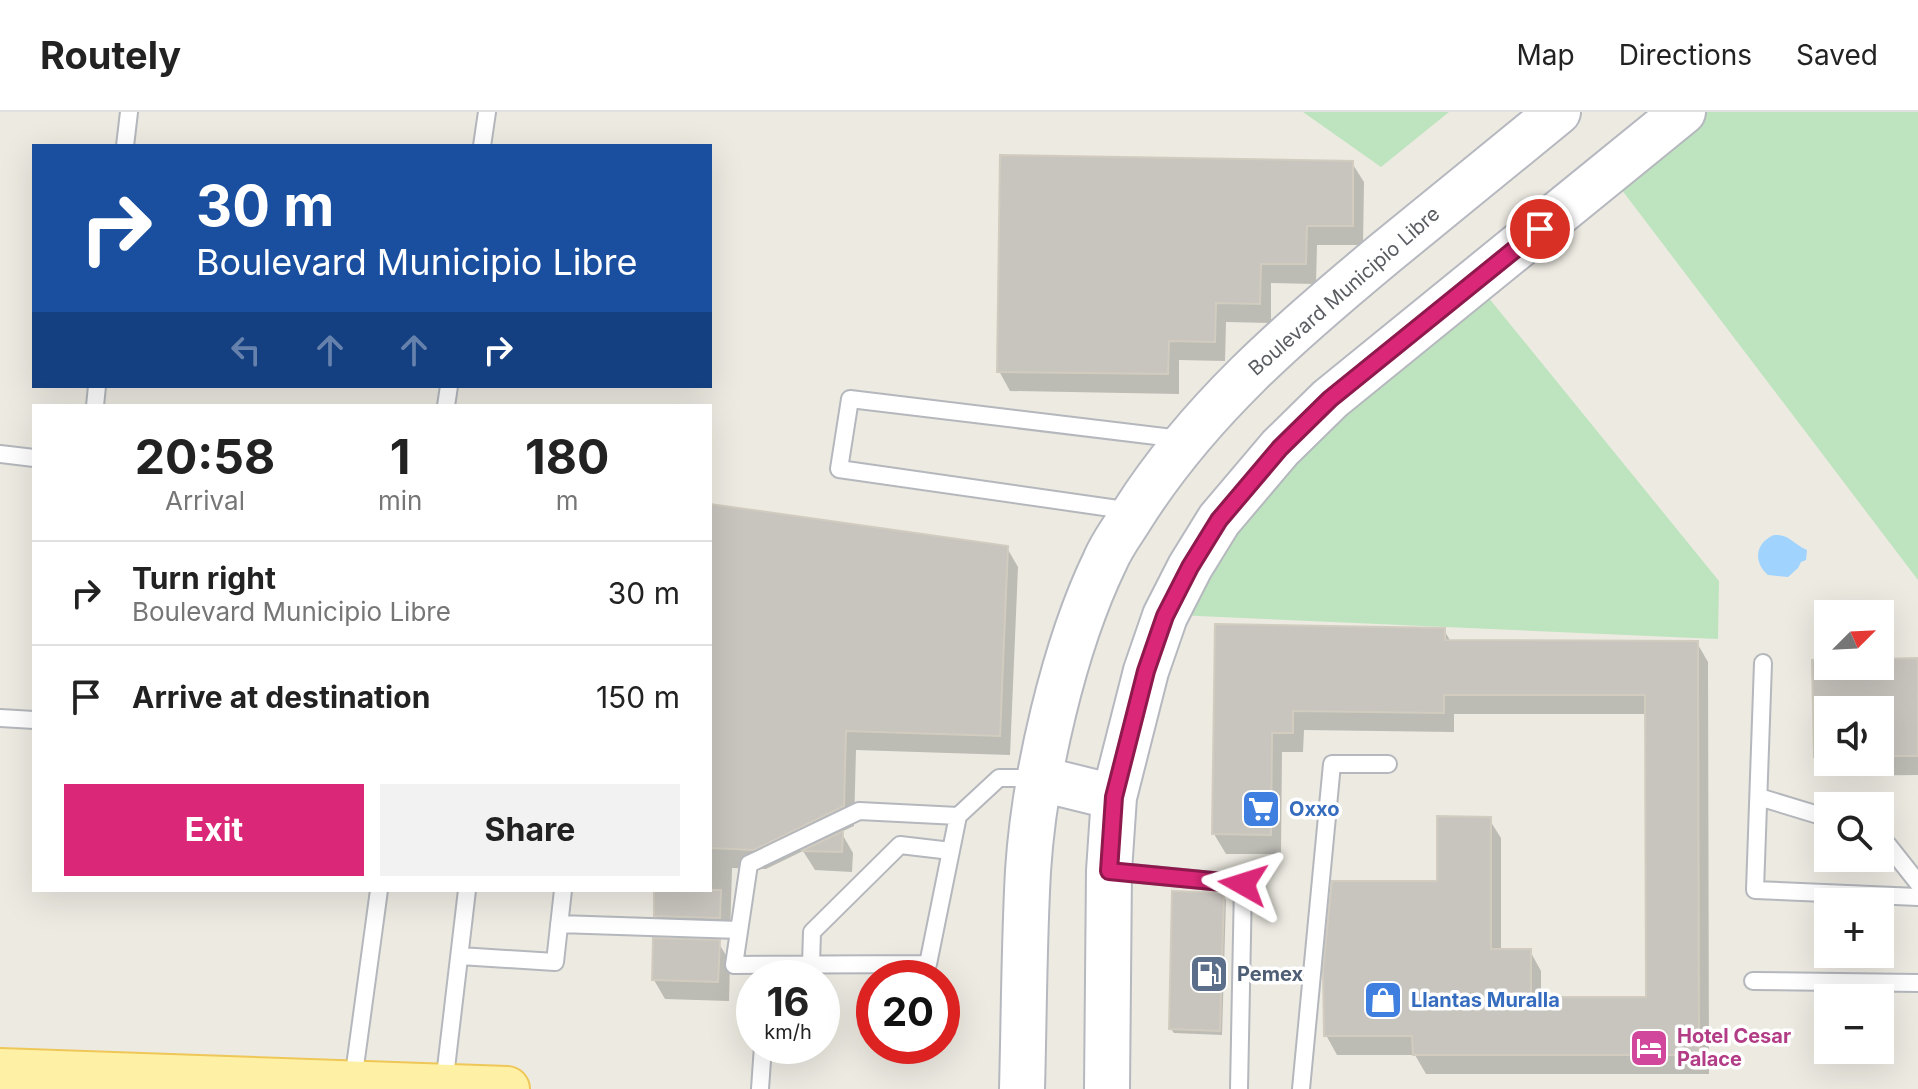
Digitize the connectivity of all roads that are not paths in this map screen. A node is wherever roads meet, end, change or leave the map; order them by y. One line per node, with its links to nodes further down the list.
1 (129, 112): 5 (lane)
2 (487, 112): 6 (lane)
3 (1558, 112): 7 (main road, Boulevard Municipio Libre)
4 (1683, 112): 16 (main road)
5 (125, 144)
6 (482, 144)
7 (1187, 440): 10 (main road, Boulevard Municipio Libre); 10 (lane)
8 (0, 454): 9 (lane)
9 (32, 458)
10 (1135, 512): 15 (main road, Boulevard Municipio Libre)
11 (1763, 663): 17 (lane)
12 (0, 718): 13 (lane)
13 (32, 720)
14 (1388, 764): 45 (lane)
15 (1041, 779): 16 (main road); 19 (lane); 42 (main road, Boulevard Municipio Libre)
16 (1114, 797): 22 (main road)
17 (1759, 797): 18 (lane); 27 (lane)
18 (1814, 814)
19 (958, 816): 20 (lane); 29 (lane)
20 (951, 851): 31 (lane); 32 (lane)
21 (1894, 853): 23 (lane)
22 (1109, 871): 43 (main road); 44 (lane)
23 (1918, 883)
24 (379, 892): 38 (lane)
25 (467, 892): 30 (lane)
26 (563, 892): 28 (lane)
27 (1918, 897)
28 (559, 924): 29 (lane); 30 (lane)
29 (739, 930): 33 (lane)
30 (460, 956): 39 (lane)
31 (811, 960)
32 (840, 964)
33 (736, 965)
34 (1753, 981): 35 (lane)
35 (1918, 983)
36 (762, 1064): 41 (lane)
37 (0, 1071): 38 (main road)
38 (353, 1083): 39 (main road)
39 (444, 1086): 40 (main road)
40 (507, 1089)
41 (760, 1089)
42 (1022, 1089)
43 (1107, 1089)
44 (1239, 1089)
45 (1301, 1089)

